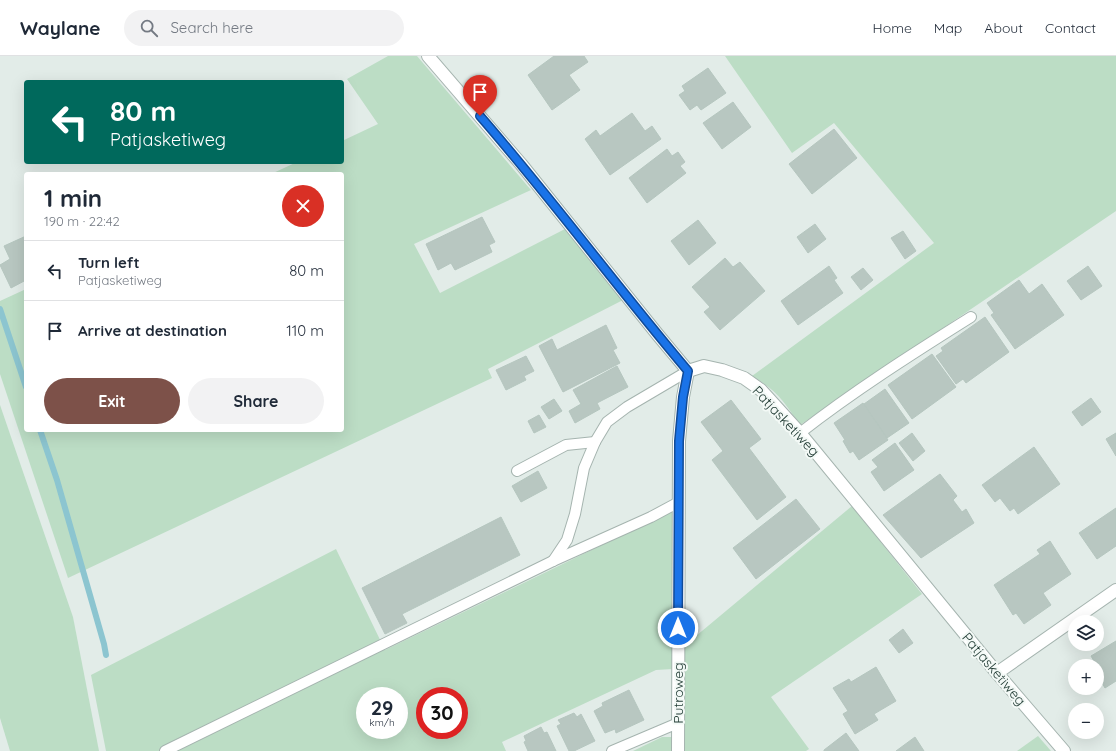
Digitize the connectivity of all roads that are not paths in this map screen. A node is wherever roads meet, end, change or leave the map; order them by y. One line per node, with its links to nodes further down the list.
1 (428, 56): 3 (street)
2 (970, 317): 4 (lane)
3 (688, 371): 4 (street, Patjasketiweg); 5 (lane); 7 (street, Putroweg)
4 (800, 433): 10 (street, Patjasketiweg)
5 (595, 442): 6 (lane); 8 (lane)
6 (517, 471)
7 (679, 502): 8 (lane); 11 (street, Putroweg)
8 (553, 561): 12 (lane)
9 (1116, 590): 10 (street)
10 (997, 672): 15 (street, Patjasketiweg)
11 (678, 723): 13 (lane); 14 (street, Putroweg)
12 (165, 751)
13 (612, 751)
14 (678, 751)
15 (1064, 751)

